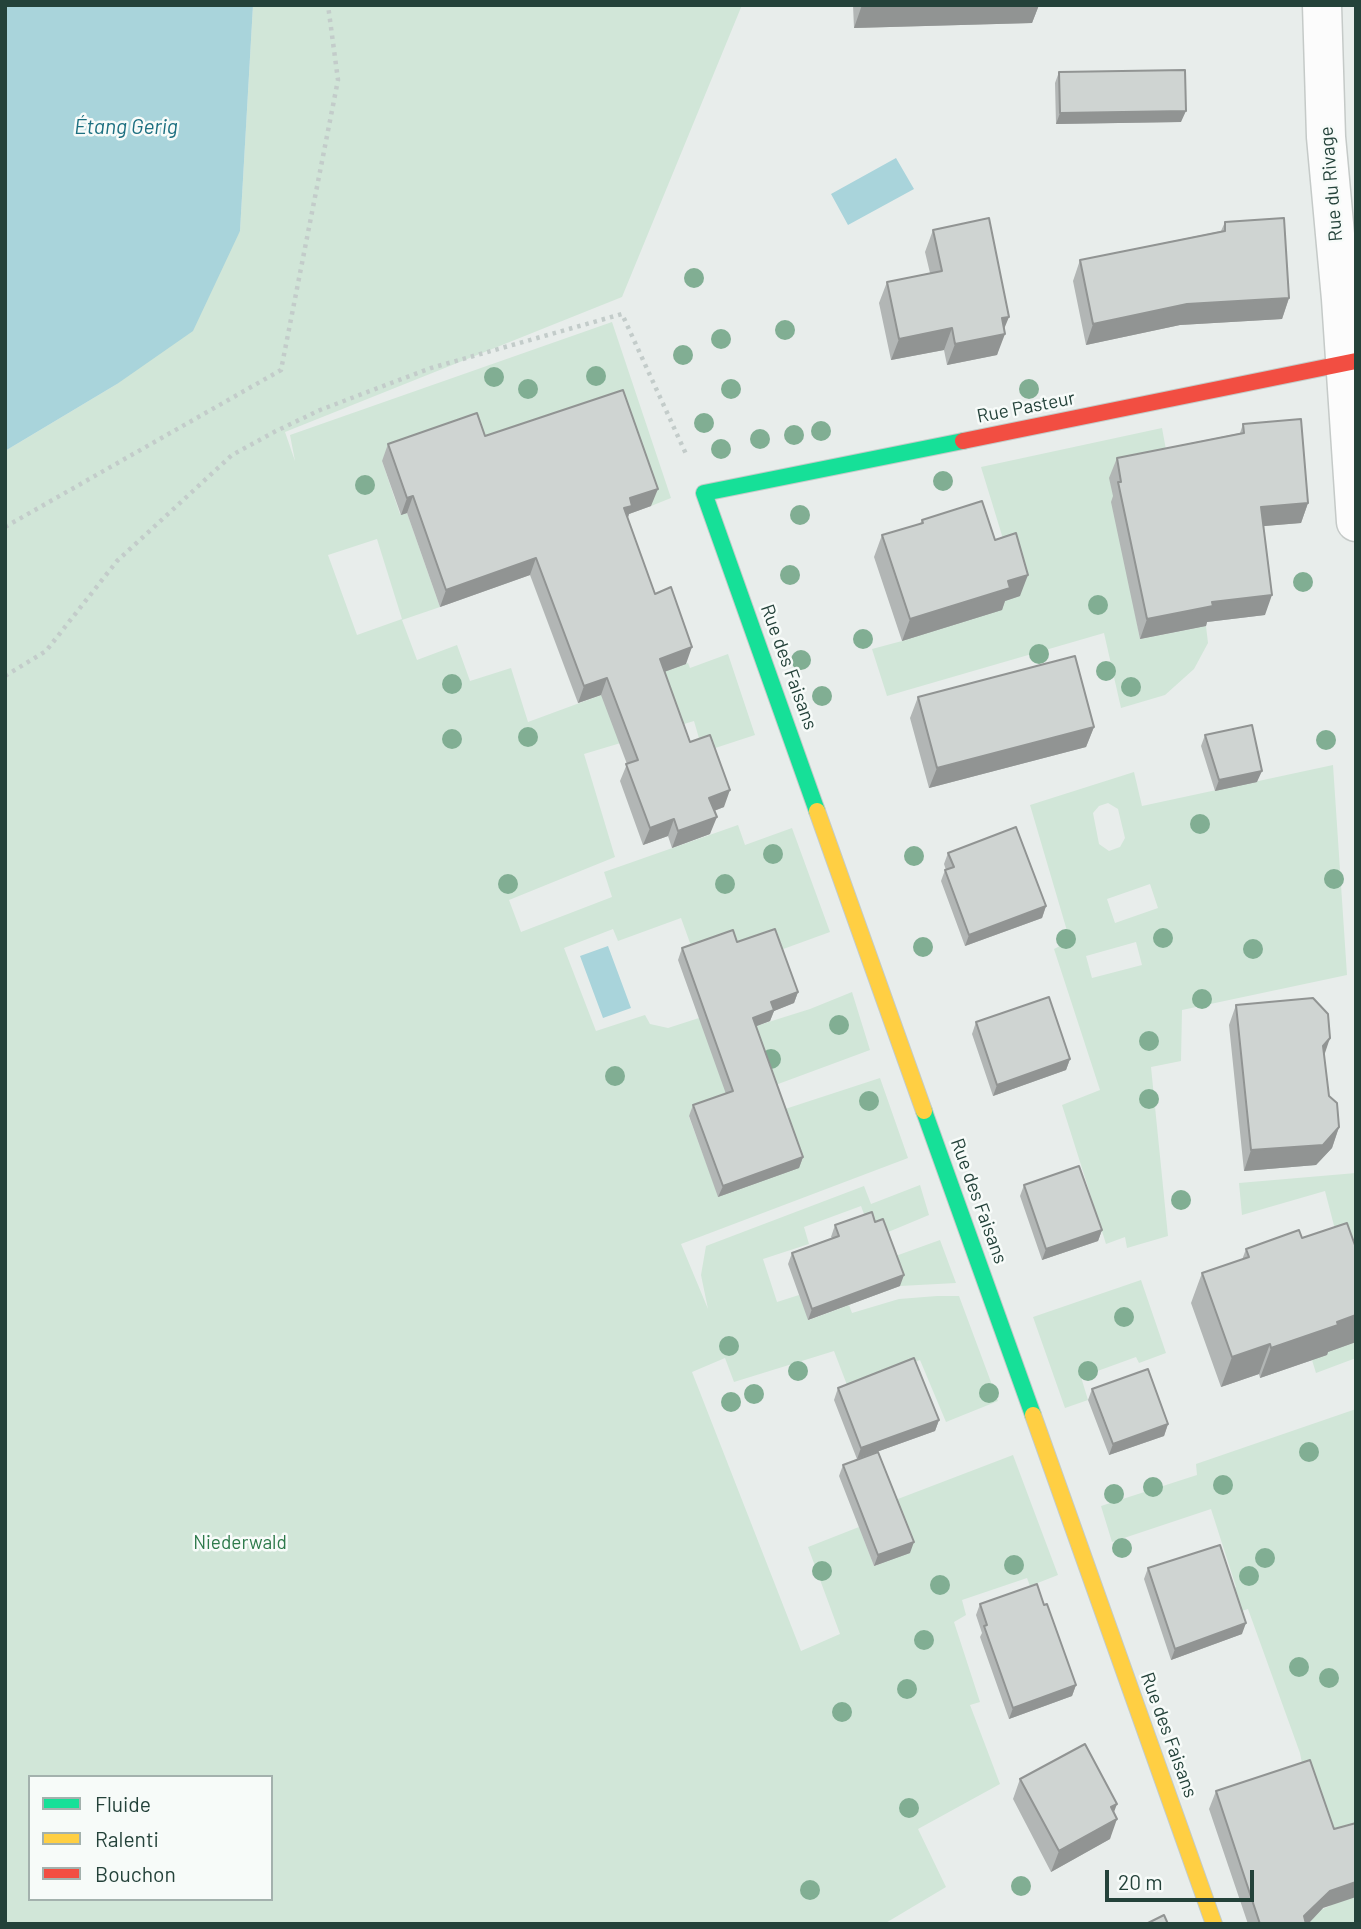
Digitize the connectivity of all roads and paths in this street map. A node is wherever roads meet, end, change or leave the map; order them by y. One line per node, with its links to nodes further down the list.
1 (328, 5): 6 (path)
2 (1322, 5): 3 (street, Rue du Rivage)
3 (1351, 362): 4 (street, Rue Pasteur); 5 (street, Rue du Rivage)
4 (704, 492): 7 (path); 8 (street, Rue des Faisans)
5 (1356, 522)
6 (5, 527)
7 (5, 676)
8 (1214, 1924)

